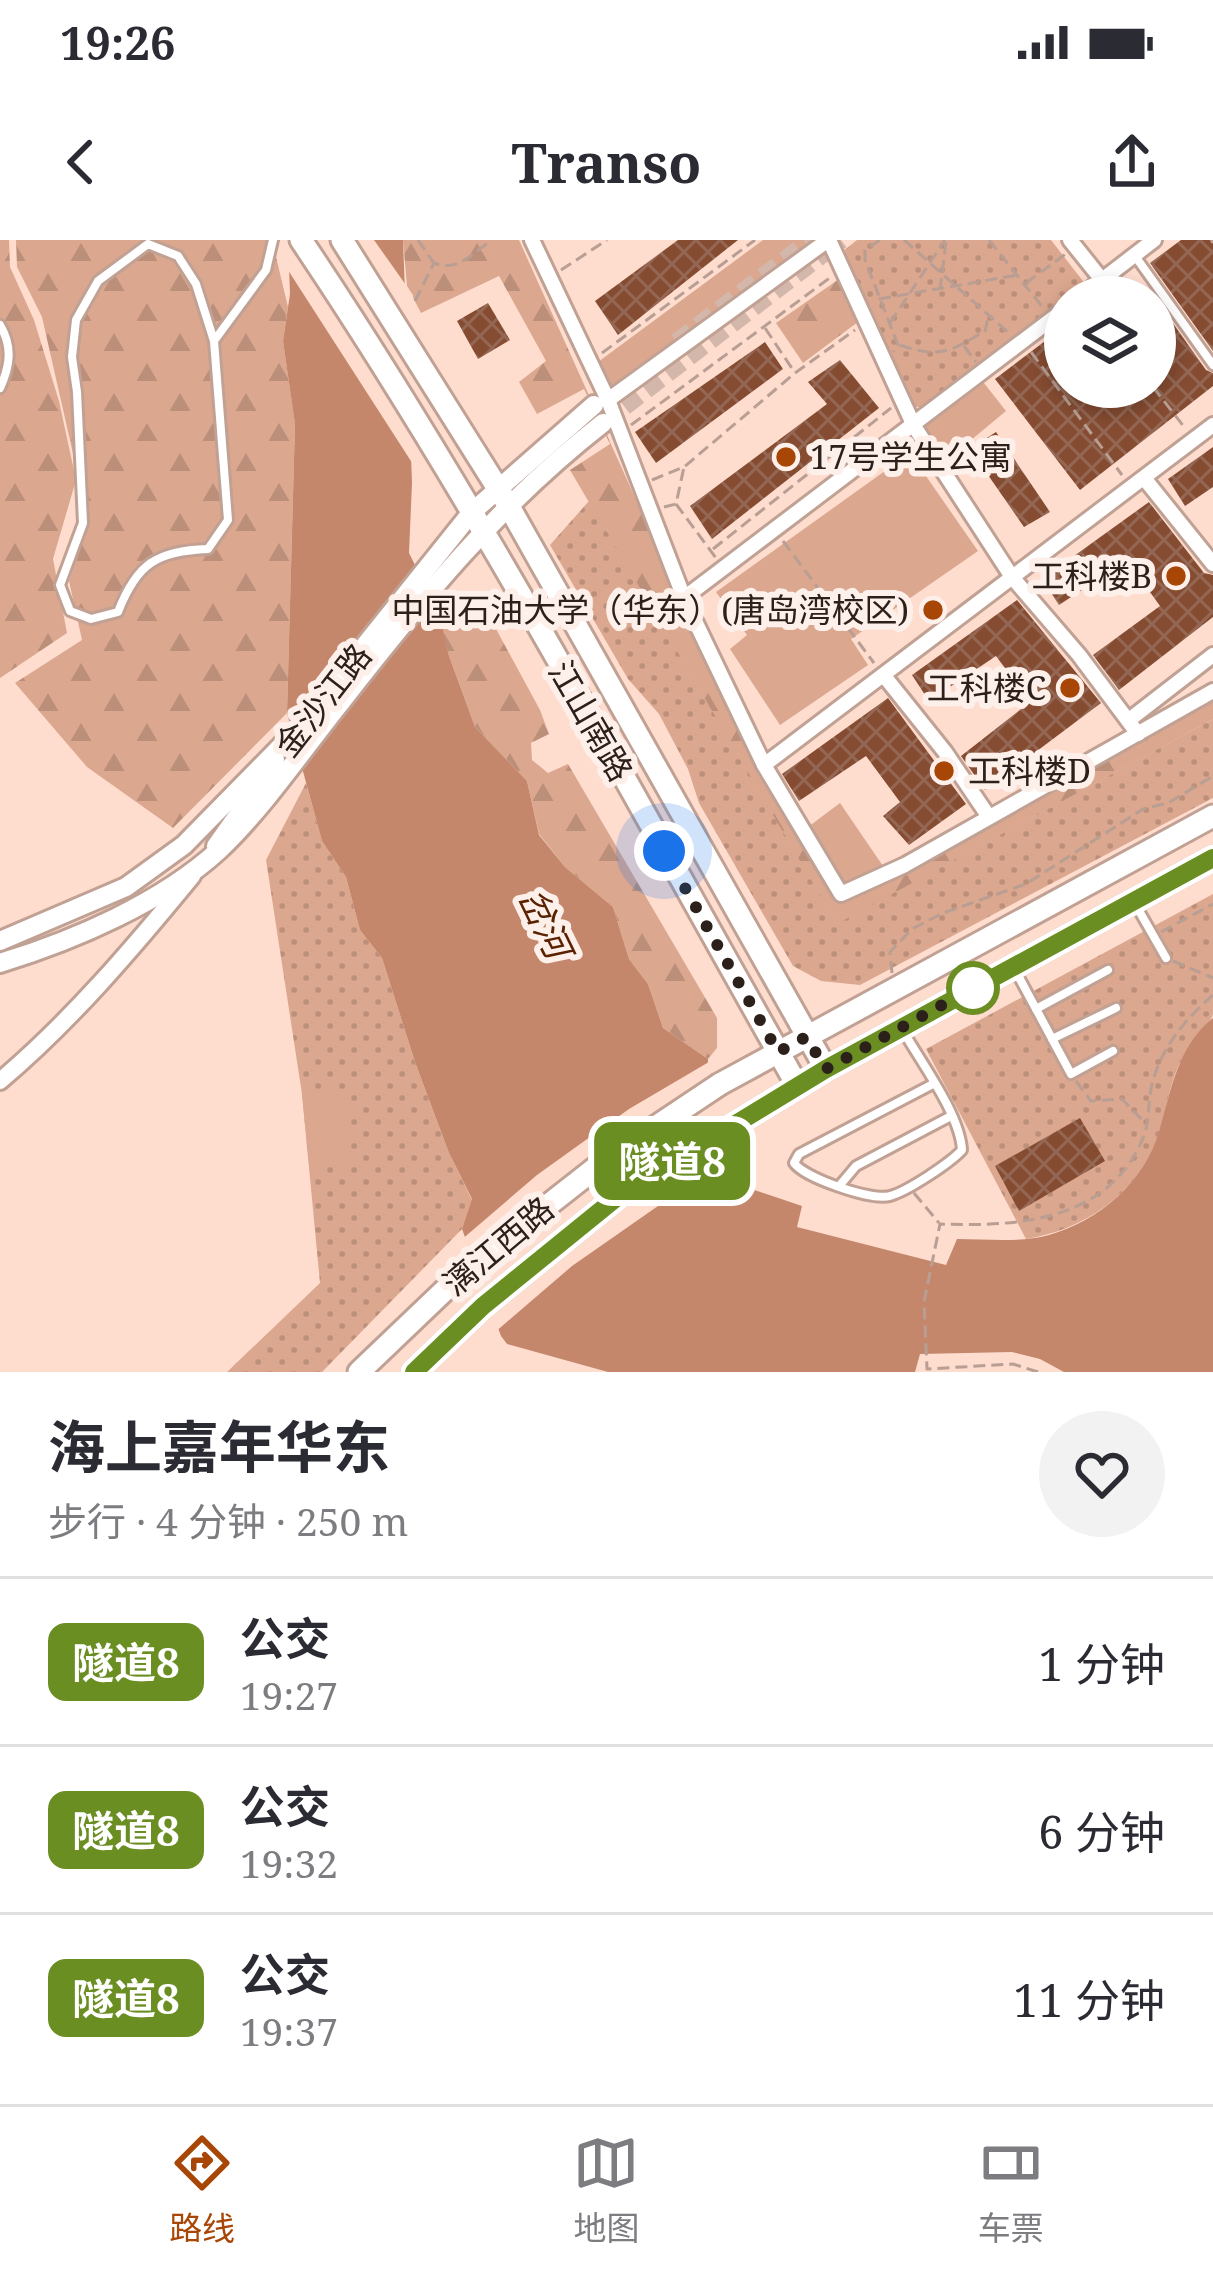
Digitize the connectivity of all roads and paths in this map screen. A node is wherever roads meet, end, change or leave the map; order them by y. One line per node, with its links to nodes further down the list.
1 (273, 240): 38 (lane)
2 (301, 240): 60 (main road, 江山南路)
3 (342, 240): 57 (main road, 江山南路)
4 (418, 240): 17 (path)
5 (492, 240): 17 (path)
6 (532, 240): 24 (street)
7 (607, 240): 24 (path)
8 (755, 240): 42 (path)
9 (828, 240): 19 (street); 50 (street)
10 (880, 240): 29 (path)
11 (904, 240): 18 (path)
12 (946, 240): 18 (path); 20 (path)
13 (989, 240): 21 (path)
14 (1154, 240): 16 (street)
15 (1073, 243): 22 (street); 25 (path)
16 (1135, 255): 23 (street); 44 (lane)
17 (434, 263): 30 (path)
18 (930, 263): 20 (path); 28 (path)
19 (842, 269): 33 (street); 37 (path)
20 (942, 272): 26 (path); 27 (path)
21 (1018, 275): 25 (path); 26 (path)
22 (1099, 276)
23 (1107, 276)
24 (550, 277): 42 (street)
25 (1025, 284): 31 (path)
26 (958, 286): 27 (path); 32 (path)
27 (940, 290): 28 (path)
28 (908, 296): 29 (path); 34 (path)
29 (879, 299): 34 (path)
30 (415, 302)
31 (1044, 310)
32 (990, 313): 39 (path); 40 (path)
33 (866, 322): 43 (street); 46 (path)
34 (890, 324): 41 (path)
35 (0, 325): 47 (lane)
36 (1044, 325): 39 (street)
37 (764, 327): 46 (path); 50 (path)
38 (214, 341): 38 (lane)
39 (1021, 343): 45 (street); 55 (path)
40 (963, 344): 41 (path); 45 (path)
41 (898, 345): 43 (path)
42 (590, 362): 50 (street)
43 (885, 363): 48 (street)
44 (1213, 364)
45 (984, 372): 52 (street)
46 (795, 373): 54 (path)
47 (0, 388)
48 (902, 400): 52 (street); 62 (path)
49 (1169, 408): 53 (path)
50 (607, 415): 56 (street); 57 (main road, 金沙江路)
51 (1213, 425): 53 (street)
52 (914, 426): 61 (street); 66 (street)
53 (1194, 440): 55 (street)
54 (684, 467): 56 (path); 58 (path)
55 (1138, 482): 63 (street); 66 (street)
56 (640, 484): 59 (street)
57 (502, 495): 60 (main road, 金沙江路); 94 (main road, 江山南路)
58 (676, 504): 59 (path); 62 (path)
59 (650, 511): 67 (street)
60 (477, 522): 64 (main road, 金沙江路); 97 (main road, 江山南路)
61 (775, 530): 65 (street); 69 (path)
62 (712, 549): 65 (path)
63 (1213, 565)
64 (435, 570): 72 (main road, 金沙江路); 79 (main road, 金沙江路)
65 (721, 571): 67 (street)
66 (1012, 578): 69 (street); 71 (street)
67 (684, 598): 73 (street)
68 (1213, 655): 71 (street)
69 (885, 677): 73 (street); 76 (street)
70 (1213, 691): 71 (street)
71 (1134, 727): 76 (street)
72 (298, 729): 77 (main road); 79 (street, 金沙江路)
73 (764, 765): 76 (street)
74 (1213, 776): 88 (path)
75 (1213, 816): 94 (main road, 漓江西路)
76 (989, 817)
77 (184, 845): 79 (street); 83 (main road)
78 (1213, 858): 80 (main road, 漓江西路)
79 (203, 863): 85 (main road); 100 (street, 金沙江路)
80 (1133, 901): 82 (lane); 86 (main road, 漓江西路)
81 (1213, 904): 82 (path)
82 (1154, 936): 84 (lane)
83 (0, 940)
84 (1166, 958): 89 (path)
85 (0, 963)
86 (1013, 967): 92 (lane); 93 (main road, 漓江西路)
87 (1108, 970): 92 (lane)
88 (892, 973)
89 (1213, 978)
90 (1213, 995): 104 (path)
91 (1116, 1008): 95 (lane)
92 (1036, 1010): 95 (lane)
93 (901, 1028): 98 (main road, 漓江西路); 101 (lane)
94 (806, 1037): 97 (main road, 漓江西路); 98 (main road, 江山南路)
95 (1052, 1039): 99 (lane)
96 (1113, 1051): 99 (lane)
97 (778, 1052): 102 (main road, 江山南路); 109 (main road, 漓江西路, bridge)
98 (826, 1069): 102 (main road, 漓江西路)
99 (1071, 1074): 104 (path)
100 (0, 1081)
101 (933, 1084): 103 (lane); 105 (lane)
102 (797, 1085): 110 (main road, 漓江西路)
103 (951, 1116): 105 (lane); 106 (lane)
104 (1147, 1125): 107 (path)
105 (840, 1185): 106 (lane)
106 (907, 1186): 107 (path)
107 (940, 1224): 108 (path)
108 (927, 1370): 111 (path)
109 (359, 1372)
110 (414, 1372)
111 (1038, 1372)

